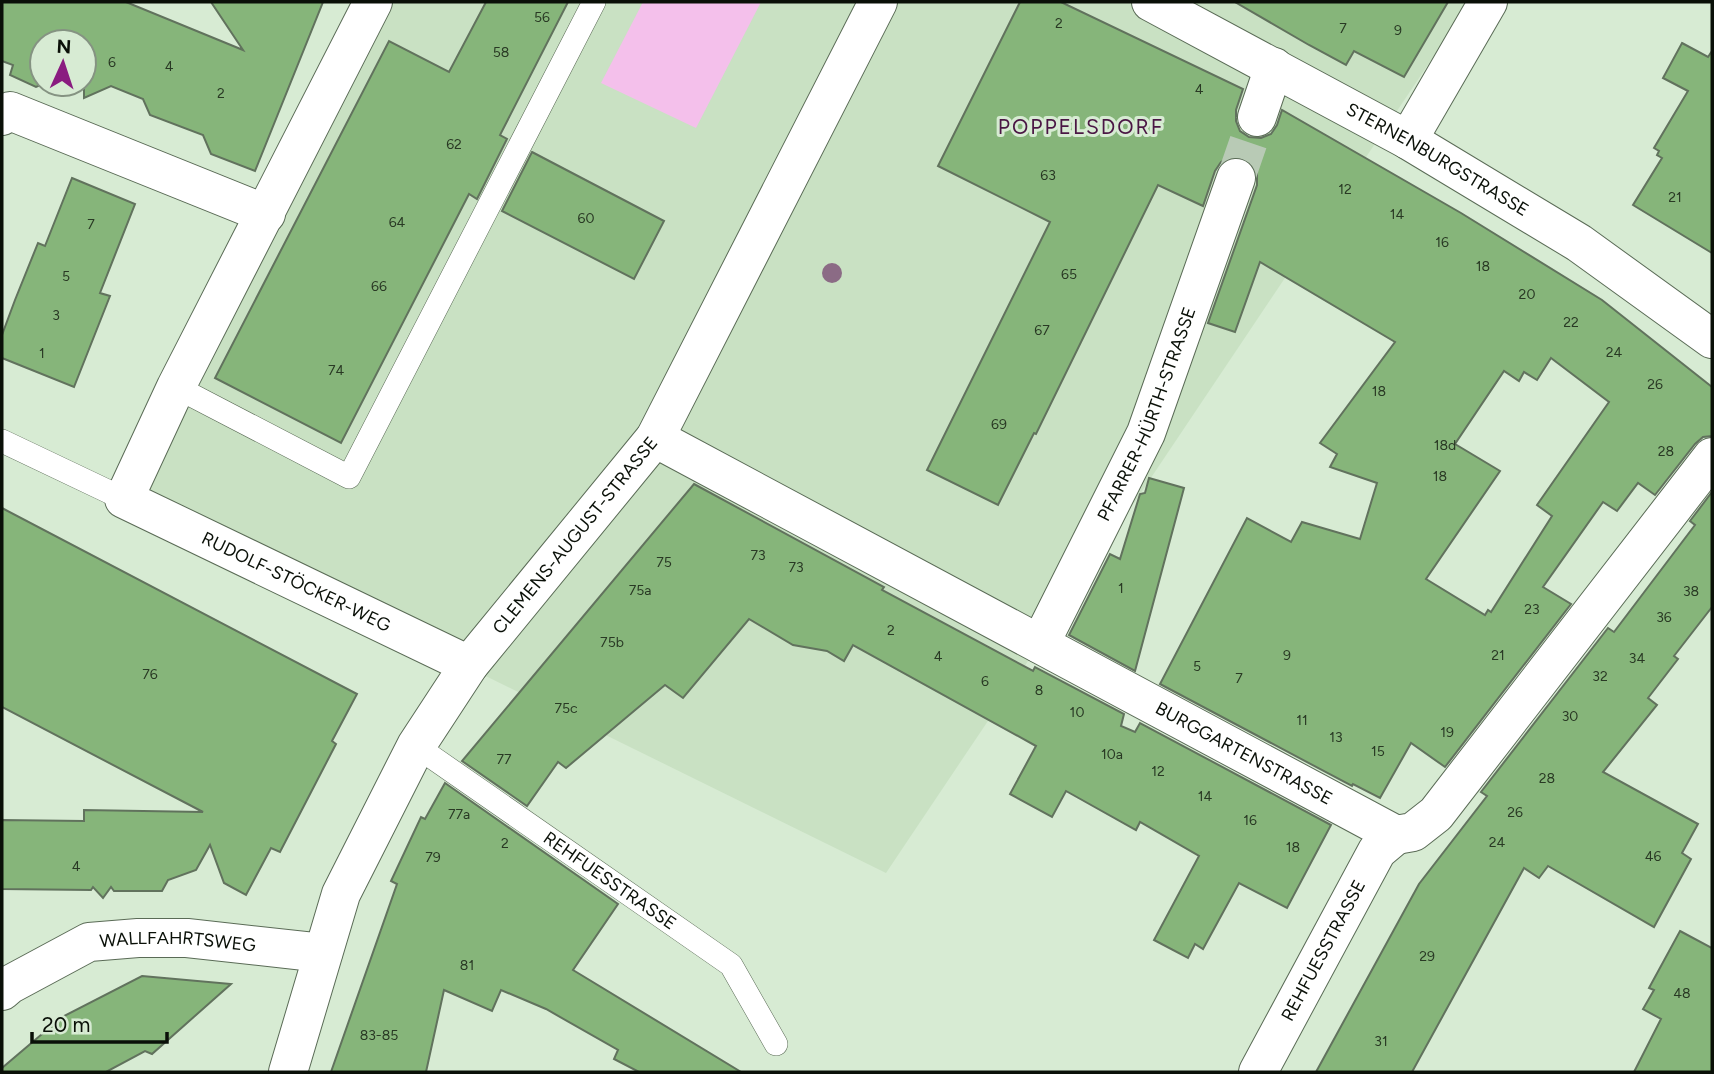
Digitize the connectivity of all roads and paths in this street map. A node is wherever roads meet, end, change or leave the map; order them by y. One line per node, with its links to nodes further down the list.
1 (373, 2): 11 (street)
2 (594, 2): 13 (lane)
3 (878, 2): 14 (street, CLEMENS-AUGUST-STRASSE)
4 (1151, 2): 6 (street, STERNENBURGSTRASSE)
5 (1488, 2): 9 (street)
6 (1274, 67): 8 (street); 9 (street, STERNENBURGSTRASSE)
7 (2, 116): 11 (street)
8 (1257, 117)
9 (1408, 140): 12 (street, STERNENBURGSTRASSE)
10 (1236, 178): 18 (street, PFARRER-HÜRTH-STRASSE)
11 (266, 214): 13 (street)
12 (1712, 339)
13 (176, 387): 17 (street)
14 (655, 438): 18 (street, BURGGARTENSTRASSE); 19 (street, CLEMENS-AUGUST-STRASSE)
15 (2, 442): 17 (lane, RUDOLF-STÖCKER-WEG)
16 (1712, 457): 21 (street)
17 (124, 499): 19 (street, RUDOLF-STÖCKER-WEG)
18 (1040, 644): 21 (street, BURGGARTENSTRASSE)
19 (469, 665): 20 (street, CLEMENS-AUGUST-STRASSE)
20 (415, 746): 22 (street, CLEMENS-AUGUST-STRASSE); 24 (lane, REHFUESSTRASSE)
21 (1396, 835): 26 (street, REHFUESSTRASSE)
22 (323, 953): 23 (street, WALLFAHRTSWEG); 25 (street, CLEMENS-AUGUST-STRASSE)
23 (2, 991)
24 (776, 1044)
25 (288, 1072)
26 (1258, 1072)

